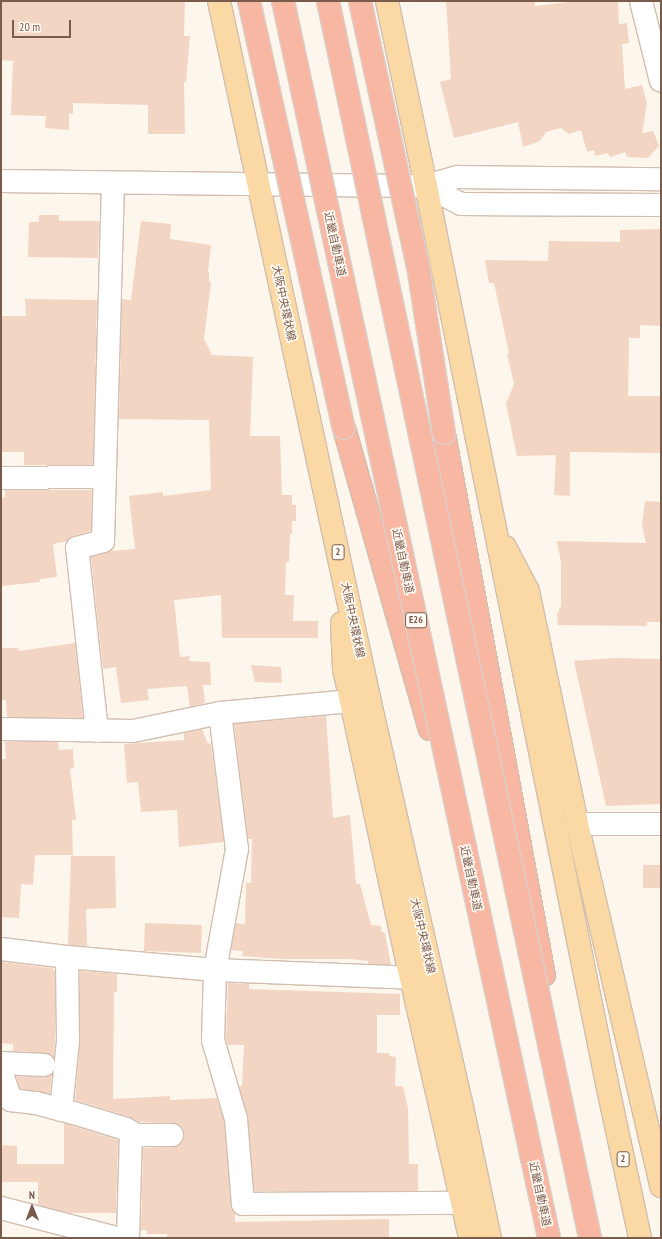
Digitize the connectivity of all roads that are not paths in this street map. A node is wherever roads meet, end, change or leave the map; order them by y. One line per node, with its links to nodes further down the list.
1 (219, 1): 12 (main road, 大阪中央環状線 / 2)
2 (249, 1): 25 (highway, bridge)
3 (283, 1): 25 (highway, 近畿自動車道 / E26, bridge)
4 (328, 1): 33 (highway, bridge)
5 (360, 1): 33 (highway, bridge)
6 (387, 1): 13 (main road, 2)
7 (641, 1): 8 (street)
8 (661, 80)
9 (661, 179): 13 (street)
10 (1, 181): 11 (street)
11 (113, 183): 12 (street); 15 (street)
12 (258, 184): 13 (street); 18 (main road, 大阪中央環状線 / 2)
13 (426, 186): 14 (street); 17 (main road, 2)
14 (661, 205)
15 (105, 477): 16 (street); 22 (street)
16 (1, 478)
17 (493, 523): 23 (main road); 46 (main road, 2)
18 (340, 557): 19 (main road); 43 (main road, 大阪中央環状線 / 2)
19 (351, 701): 20 (street); 29 (main road)
20 (220, 713): 22 (street); 28 (street)
21 (1, 729): 22 (street)
22 (97, 731)
23 (577, 824): 24 (street); 37 (main road)
24 (661, 824)
25 (465, 851): 44 (highway, 近畿自動車道 / E26, bridge)
26 (1, 949): 27 (street)
27 (67, 957): 28 (street); 34 (street)
28 (215, 970): 29 (street); 38 (street)
29 (411, 978): 38 (main road)
30 (1, 1063): 31 (street)
31 (44, 1065)
32 (1, 1071): 34 (street)
33 (560, 1100): 45 (highway, bridge)
34 (61, 1110): 35 (street)
35 (131, 1132): 36 (street); 41 (street)
36 (172, 1135)
37 (661, 1186)
38 (461, 1203): 42 (main road)
39 (1, 1208): 40 (street)
40 (116, 1238)
41 (128, 1238)
42 (470, 1238)
43 (490, 1238)
44 (549, 1238)
45 (590, 1238)
46 (640, 1238)

